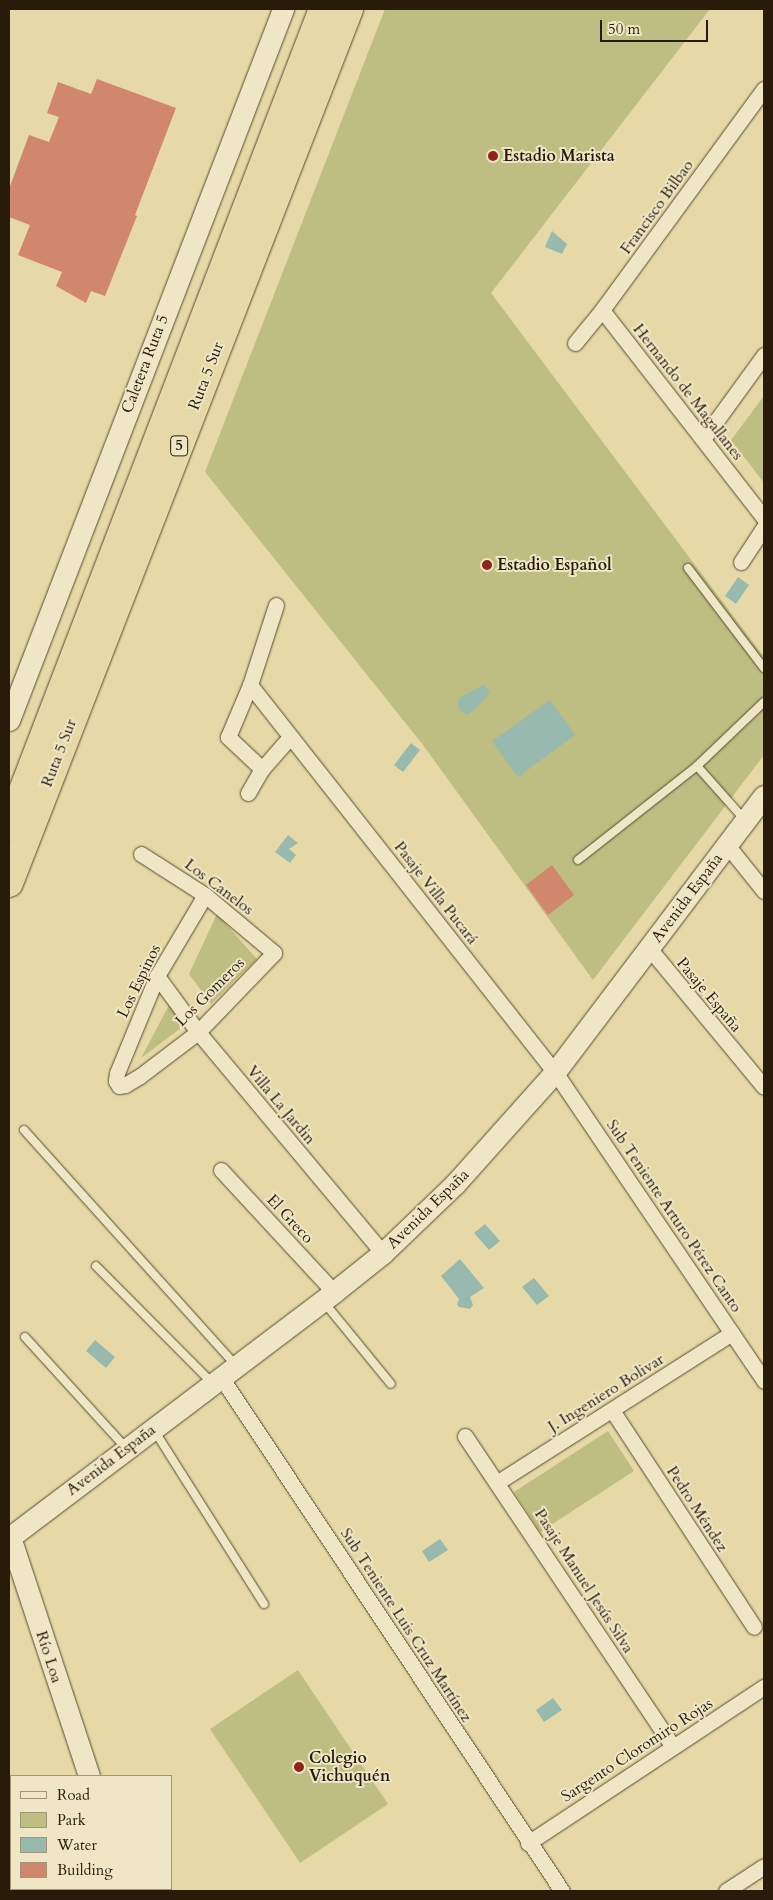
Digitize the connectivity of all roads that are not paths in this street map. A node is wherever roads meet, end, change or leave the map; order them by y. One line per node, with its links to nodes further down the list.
1 (283, 9): 17 (main road, Caletera Ruta 5)
2 (323, 9): 24 (highway, Ruta 5 Sur / 5)
3 (349, 9): 28 (highway, Ruta 5 Sur / 5)
4 (764, 89): 5 (street, Francisco Bilbao)
5 (602, 310): 6 (street, Francisco Bilbao); 8 (street, Hernando de Magallanes)
6 (575, 343)
7 (764, 355): 8 (street)
8 (703, 439): 9 (street, Hernando de Magallanes)
9 (764, 518)
10 (764, 527): 11 (street)
11 (741, 562)
12 (688, 568): 14 (lane)
13 (276, 605): 15 (street)
14 (764, 668)
15 (250, 685): 18 (street, Pasaje Villa Pucará); 20 (street)
16 (764, 702): 19 (lane)
17 (9, 720)
18 (290, 737): 20 (street); 35 (street, Pasaje Villa Pucará)
19 (697, 766): 23 (lane); 27 (lane)
20 (262, 769): 21 (street)
21 (248, 793)
22 (764, 796): 23 (main road, Avenida España)
23 (746, 820): 25 (main road, Avenida España)
24 (9, 827)
25 (727, 845): 29 (street); 31 (main road, Avenida España)
26 (140, 854): 30 (street, Los Canelos)
27 (578, 860)
28 (9, 882)
29 (764, 891)
30 (206, 895): 32 (street, Los Canelos); 33 (street, Los Espinos)
31 (649, 948): 35 (main road, Avenida España); 37 (street, Pasaje España)
32 (274, 953): 34 (street, Los Gomeros)
33 (157, 976): 34 (street, Villa La Jardin); 36 (street, Los Espinos)
34 (198, 1032): 36 (street, Los Gomeros); 40 (street, Villa La Jardin)
35 (555, 1072): 40 (main road, Avenida España); 43 (street, Sub Teniente Arturo Pérez Canto)
36 (119, 1086)
37 (764, 1087)
38 (24, 1130): 45 (lane)
39 (221, 1170): 42 (street, El Greco)
40 (383, 1253): 42 (main road, Avenida España)
41 (96, 1266): 45 (lane)
42 (328, 1296): 45 (main road, Avenida España); 47 (lane)
43 (732, 1333): 46 (street, Sub Teniente Arturo Pérez Canto); 48 (street, J. Ingeniero Bolivar)
44 (24, 1337): 51 (lane)
45 (223, 1375): 49 (main road, Avenida España); 59 (street, Sub Teniente Luis Cruz Martínez)
46 (764, 1381)
47 (391, 1384)
48 (612, 1410): 52 (street, J. Ingeniero Bolivar); 55 (street, Pedro Méndez)
49 (153, 1428): 51 (main road, Avenida España); 54 (lane)
50 (465, 1436): 52 (street, Pasaje Manuel Jesús Silva)
51 (126, 1448): 53 (main road, Avenida España)
52 (498, 1482): 57 (street, Pasaje Manuel Jesús Silva)
53 (9, 1538): 58 (main road, Río Loa)
54 (264, 1604)
55 (754, 1628)
56 (764, 1687): 57 (street, Sargento Cloromiro Rojas)
57 (673, 1747): 59 (street, Sargento Cloromiro Rojas)
58 (89, 1775)
59 (528, 1843): 61 (street, Sub Teniente Luis Cruz Martínez)
60 (764, 1866): 62 (street)
61 (562, 1891)
62 (726, 1891)

